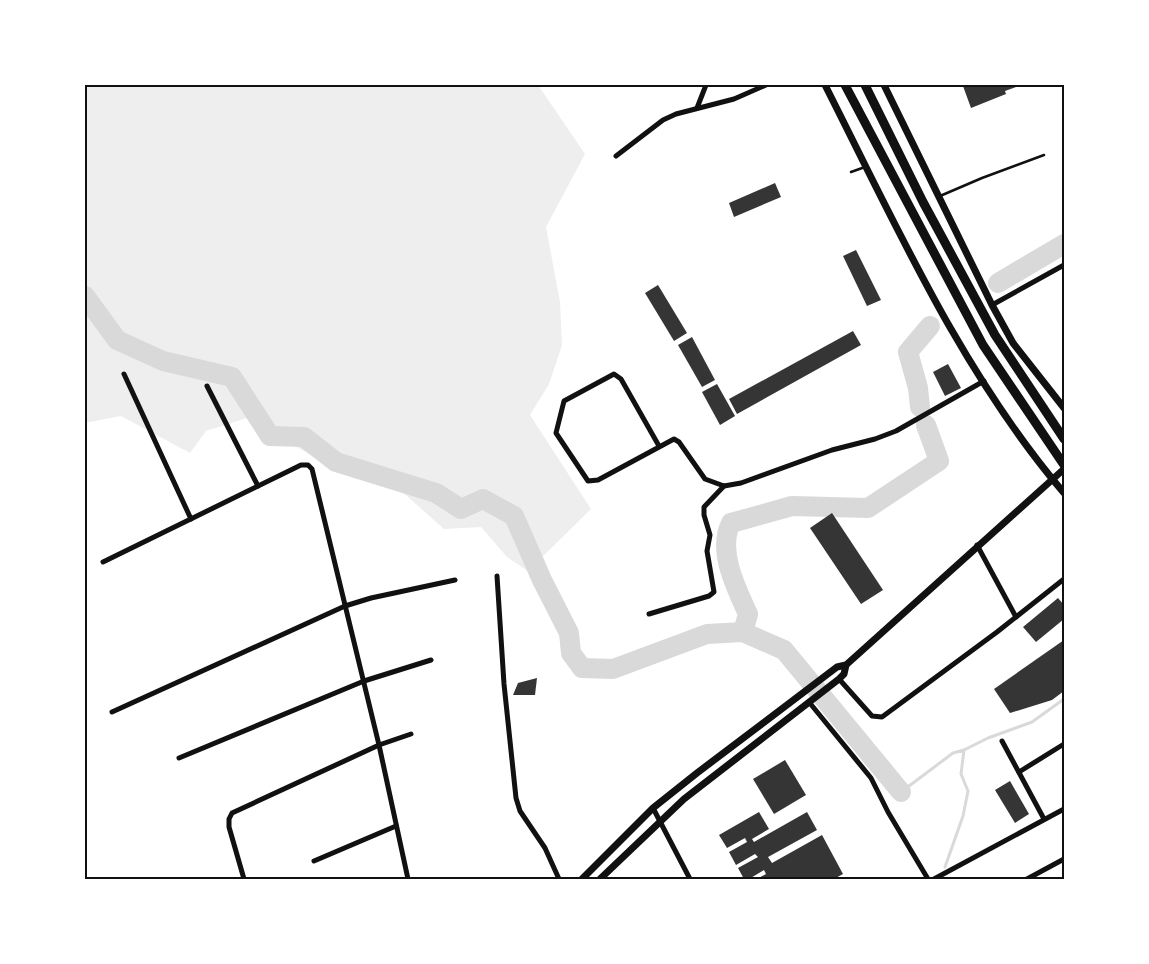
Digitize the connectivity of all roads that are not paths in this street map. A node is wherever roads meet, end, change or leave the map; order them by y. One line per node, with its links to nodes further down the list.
1 (706, 85): 7 (street)
2 (766, 85): 7 (street)
3 (825, 85): 10 (street)
4 (845, 85): 21 (main road)
5 (864, 85): 19 (main road)
6 (884, 85): 12 (street)
7 (696, 108): 9 (street)
8 (1044, 155): 12 (lane)
9 (616, 156)
10 (866, 167): 11 (lane); 16 (street)
11 (851, 172)
12 (939, 197): 14 (street)
13 (1064, 265): 14 (street)
14 (992, 305): 18 (street)
15 (124, 374): 27 (street)
16 (984, 381): 23 (street); 25 (street)
17 (207, 386): 24 (street)
18 (1064, 408)
19 (1064, 439)
20 (659, 446): 20 (street); 25 (street)
21 (1064, 465)
22 (1064, 469): 23 (street)
23 (1052, 479): 26 (street); 28 (street)
24 (258, 486): 27 (street); 33 (street)
25 (724, 486): 34 (street)
26 (1064, 493)
27 (191, 519): 29 (street)
28 (978, 545): 35 (street); 37 (street)
29 (103, 562)
30 (497, 576): 57 (street)
31 (1064, 578): 35 (street)
32 (455, 580): 33 (street)
33 (345, 606): 39 (street); 41 (street)
34 (649, 614)
35 (1016, 617): 38 (street)
36 (431, 660): 39 (street)
37 (846, 665): 38 (street); 48 (street)
38 (837, 680): 40 (street)
39 (364, 681): 45 (street); 46 (street)
40 (812, 700): 51 (street); 61 (street)
41 (112, 712)
42 (411, 734): 45 (street)
43 (1002, 741): 47 (street)
44 (1064, 744): 47 (street)
45 (379, 745): 52 (street); 55 (street)
46 (179, 758)
47 (1018, 772): 50 (street)
48 (653, 808): 51 (street); 58 (street)
49 (1064, 809): 50 (street)
50 (1044, 819): 62 (street)
51 (660, 821): 59 (street); 60 (street)
52 (396, 824): 54 (street); 56 (street)
53 (1064, 859): 63 (street)
54 (314, 861)
55 (244, 879)
56 (408, 879)
57 (559, 879)
58 (582, 879)
59 (600, 879)
60 (690, 879)
61 (928, 879)
62 (934, 879)
63 (1027, 879)

